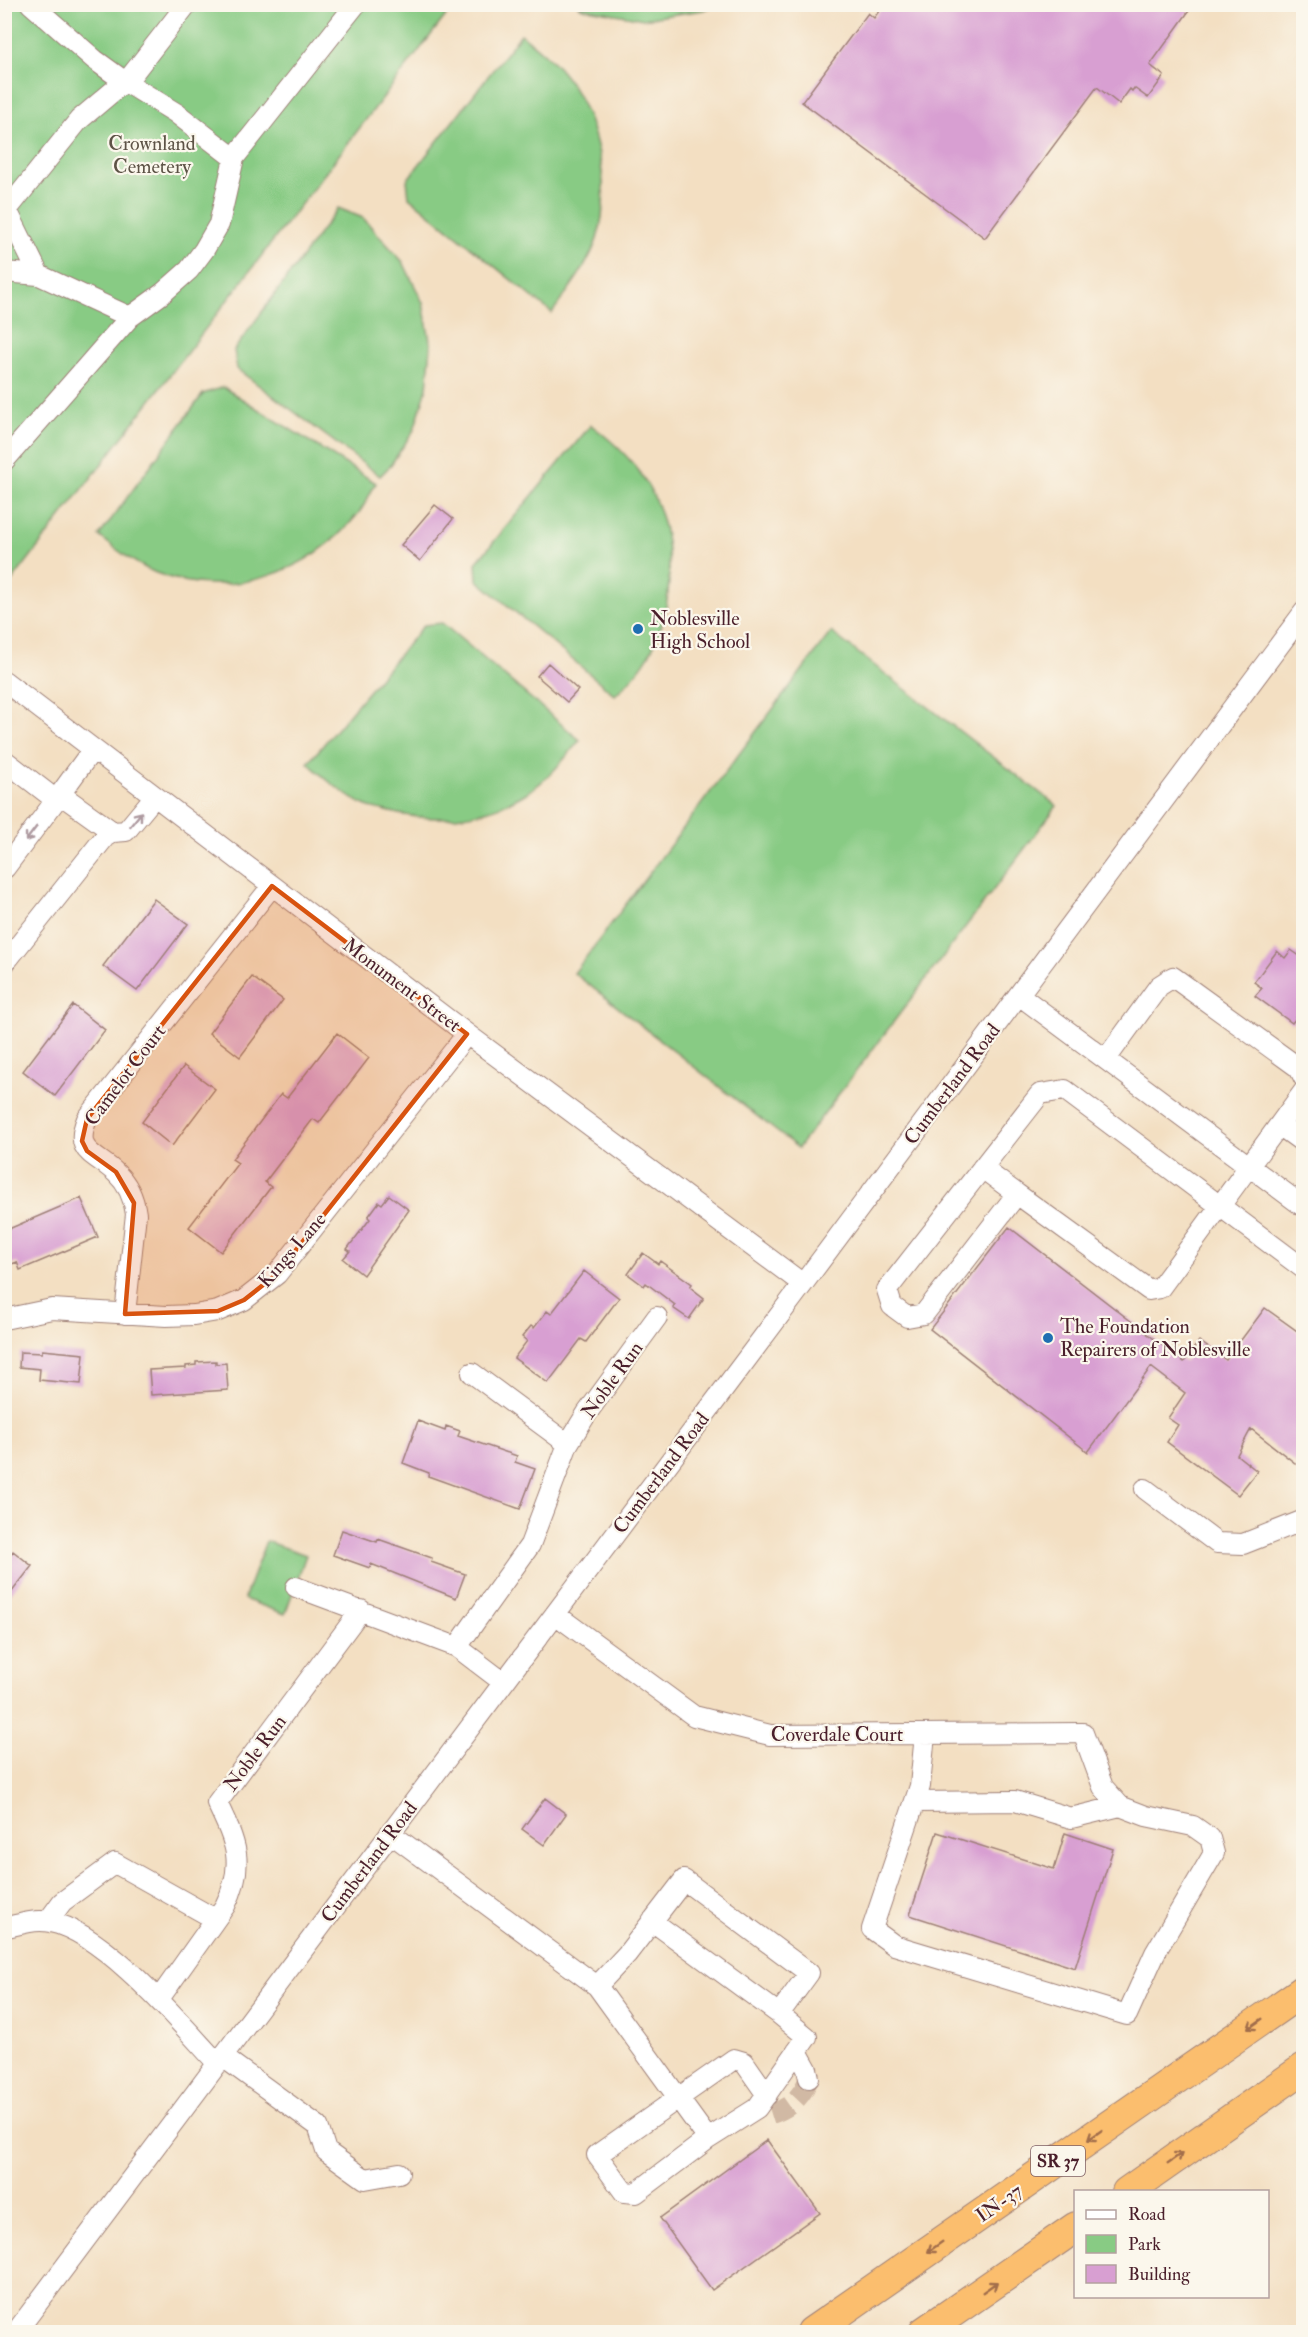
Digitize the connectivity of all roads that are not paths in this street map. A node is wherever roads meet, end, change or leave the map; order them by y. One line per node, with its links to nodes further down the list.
1 (31, 4): 4 (street)
2 (187, 4): 4 (street)
3 (356, 4): 5 (street)
4 (124, 81): 5 (street); 6 (street)
5 (234, 158): 9 (street)
6 (6, 210): 8 (street)
7 (4, 272): 8 (street)
8 (39, 275): 9 (street)
9 (130, 317): 10 (street)
10 (4, 461)
11 (1304, 612): 21 (street, Cumberland Road)
12 (4, 681): 13 (street, Monument Street)
13 (93, 749): 15 (street, Monument Street); 16 (street)
14 (4, 760): 16 (street)
15 (154, 796): 17 (street, one-way to 15); 19 (street, Monument Street)
16 (58, 797): 17 (street); 18 (street, one-way to 18)
17 (113, 832): 20 (street)
18 (5, 868)
19 (272, 886): 22 (street, Monument Street); 35 (street, Camelot Court)
20 (4, 964)
21 (1019, 995): 23 (street); 34 (street, Cumberland Road)
22 (467, 1034): 34 (street, Monument Street); 35 (street, Kings Lane)
23 (1106, 1059): 24 (street); 28 (street)
24 (1304, 1078)
25 (1304, 1091): 26 (street)
26 (1279, 1125): 27 (street); 28 (street)
27 (1304, 1143)
28 (1249, 1166): 31 (street); 32 (street)
29 (982, 1168): 30 (street); 30 (street); 31 (street)
30 (1017, 1194): 31 (street)
31 (1219, 1207): 33 (street)
32 (1304, 1207)
33 (1304, 1269)
34 (803, 1284): 44 (street, Cumberland Road)
35 (125, 1314): 37 (street, Kings Lane)
36 (657, 1317): 39 (street, Noble Run)
37 (4, 1319)
38 (472, 1373): 39 (street)
39 (568, 1444): 45 (street, Noble Run)
40 (1145, 1489): 41 (street)
41 (1300, 1526)
42 (296, 1587): 43 (street)
43 (361, 1610): 45 (street); 51 (street, Noble Run)
44 (555, 1614): 46 (street, Cumberland Road); 47 (street, Coverdale Court)
45 (457, 1647): 46 (street)
46 (503, 1682): 50 (street, Cumberland Road)
47 (926, 1734): 48 (street); 49 (street, Coverdale Court)
48 (915, 1802): 49 (street); 49 (street)
49 (1120, 1806)
50 (390, 1833): 55 (street); 60 (street, Cumberland Road)
51 (216, 1919): 52 (street); 57 (street)
52 (48, 1921): 54 (street); 57 (street)
53 (652, 1921): 55 (street); 58 (street); 58 (street)
54 (4, 1928)
55 (597, 1986): 63 (street)
56 (1304, 1990): 70 (highway, IN-37 / SR 37, one-way to 70)
57 (159, 1999): 60 (street)
58 (779, 2014): 59 (street)
59 (797, 2051): 62 (street); 64 (street)
60 (220, 2060): 66 (street); 69 (street, Cumberland Road)
61 (1304, 2068): 67 (highway, one-way to 61)
62 (809, 2078)
63 (677, 2098): 64 (street); 65 (street); 65 (street)
64 (765, 2106): 65 (street)
65 (708, 2139)
66 (399, 2173)
67 (1130, 2190)
68 (1074, 2228): 71 (highway, one-way to 68)
69 (16, 2332)
70 (812, 2332)
71 (924, 2332)

